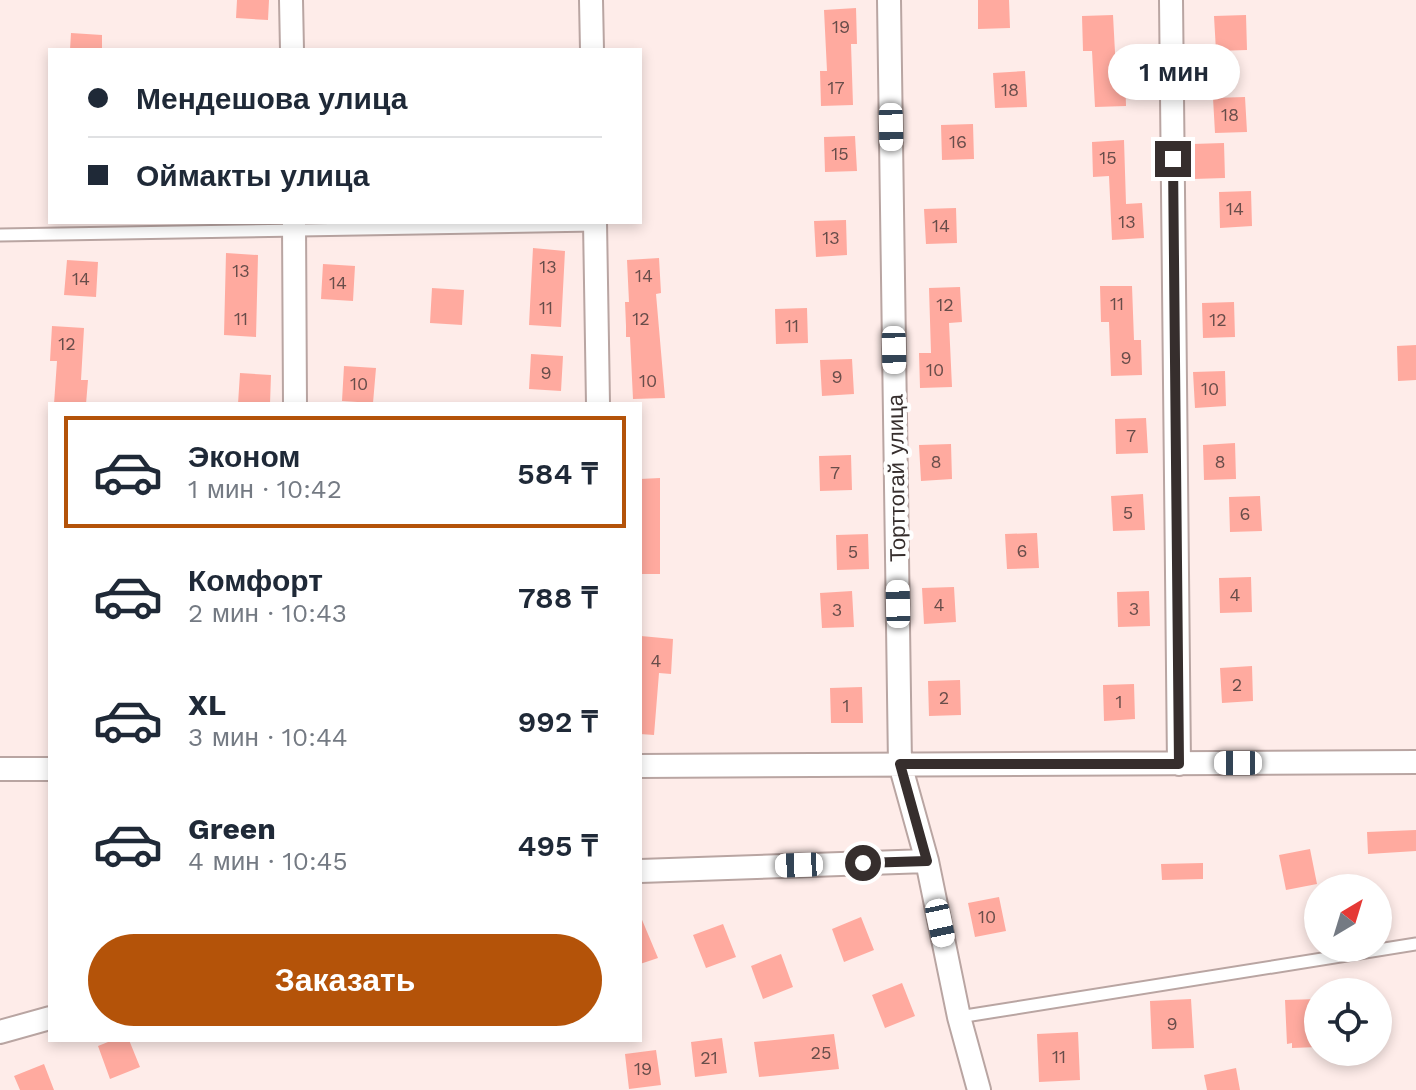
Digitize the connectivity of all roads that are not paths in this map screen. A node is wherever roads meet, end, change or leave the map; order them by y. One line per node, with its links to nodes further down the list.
1 (291, 0): 5 (street)
2 (591, 0): 6 (street)
3 (889, 0): 14 (street, Торттогай улица)
4 (1171, 0): 15 (street)
5 (292, 48)
6 (592, 48)
7 (520, 224): 9 (lane)
8 (595, 224): 12 (street)
9 (294, 227): 10 (lane); 11 (street)
10 (0, 235)
11 (295, 402)
12 (598, 402)
13 (1416, 762): 15 (street)
14 (900, 764): 15 (street); 16 (street); 19 (street, Торттогай улица)
15 (1179, 764)
16 (642, 766)
17 (0, 769): 18 (street)
18 (48, 769)
19 (927, 861): 20 (street); 22 (street, Торттогай улица)
20 (642, 871)
21 (1416, 944): 22 (lane)
22 (959, 1017): 25 (street, Торттогай улица)
23 (48, 1019): 24 (street)
24 (0, 1032)
25 (973, 1088)

